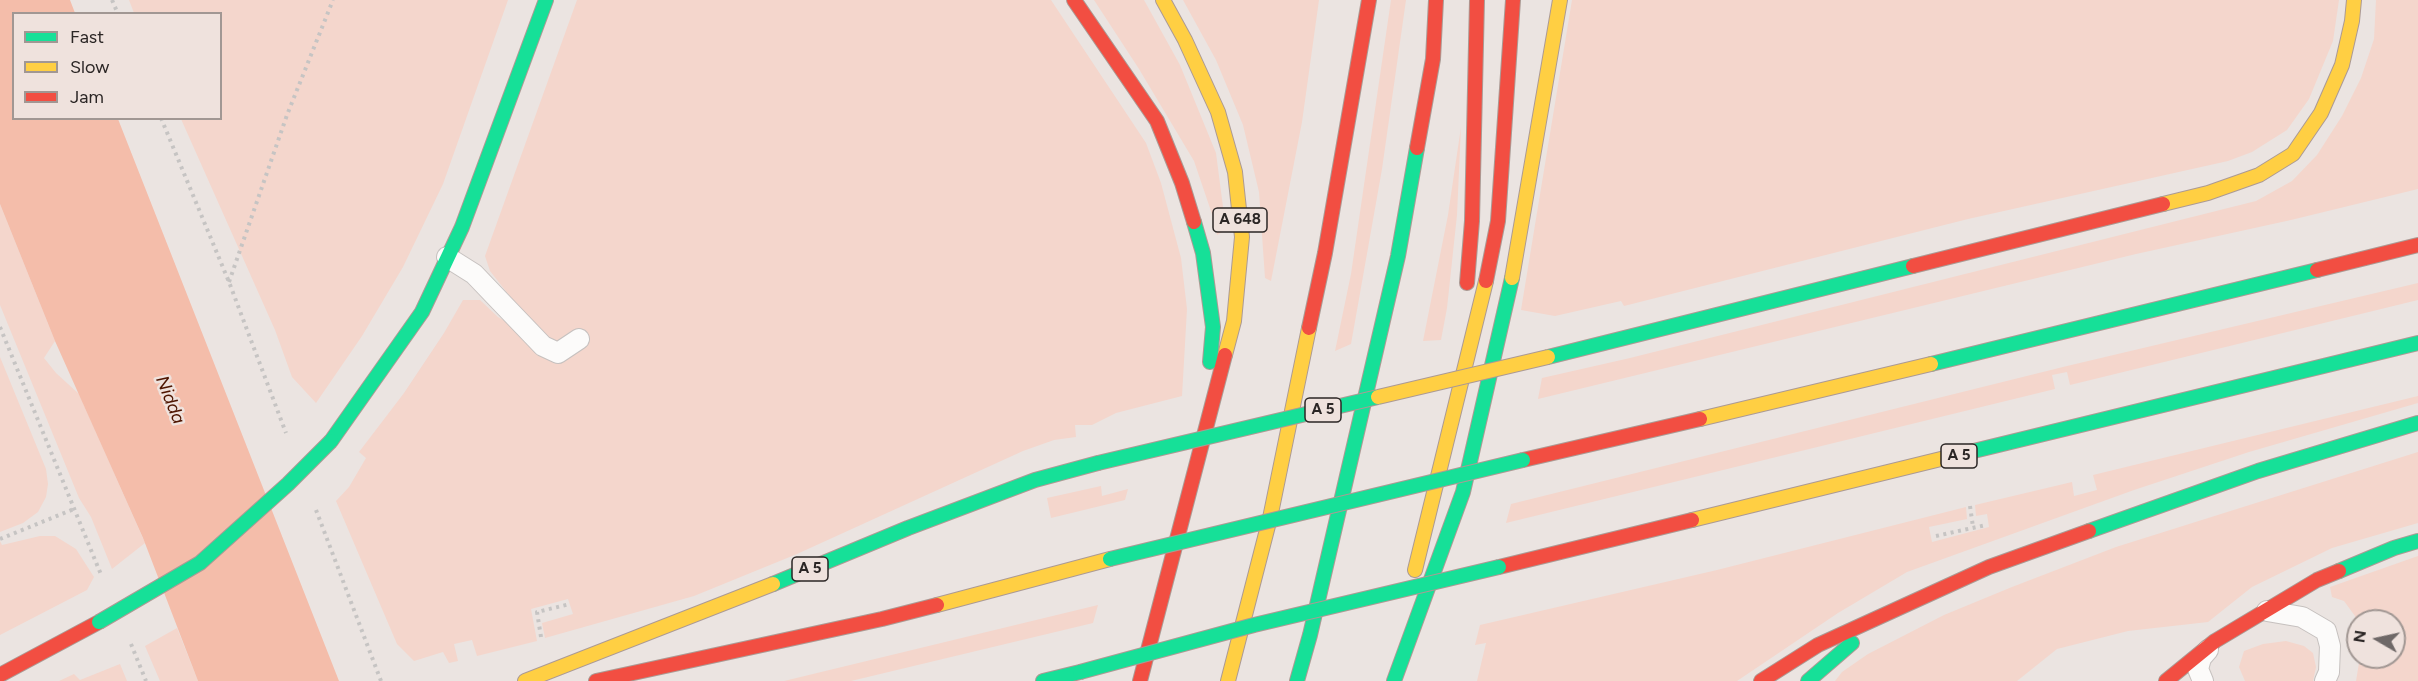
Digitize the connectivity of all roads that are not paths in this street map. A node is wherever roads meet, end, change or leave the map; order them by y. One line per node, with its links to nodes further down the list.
1 (546, 0): 11 (highway)
2 (1074, 0): 16 (highway)
3 (1163, 0): 16 (highway, A 648)
4 (1369, 0): 26 (highway)
5 (1436, 0): 27 (highway)
6 (1477, 0): 14 (highway)
7 (1513, 0): 14 (highway)
8 (1560, 0): 29 (highway)
9 (2354, 0): 22 (highway, A 5, bridge)
10 (2418, 245): 23 (highway, bridge)
11 (447, 257): 12 (lane); 21 (highway, bridge)
12 (579, 339)
13 (2418, 343): 24 (highway, A 5, bridge)
14 (1458, 395): 28 (highway)
15 (2418, 423): 19 (highway)
16 (1202, 450): 25 (highway, A 648)
17 (2418, 541): 18 (highway)
18 (2265, 611): 20 (highway); 34 (lane)
19 (1892, 612): 30 (highway); 31 (highway)
20 (2215, 641): 32 (highway); 33 (lane)
21 (0, 675)
22 (525, 681)
23 (596, 681)
24 (1043, 681)
25 (1140, 681)
26 (1228, 681)
27 (1297, 681)
28 (1388, 681)
29 (1394, 681)
30 (1761, 681)
31 (1808, 681)
32 (2166, 681)
33 (2203, 681)
34 (2325, 681)

